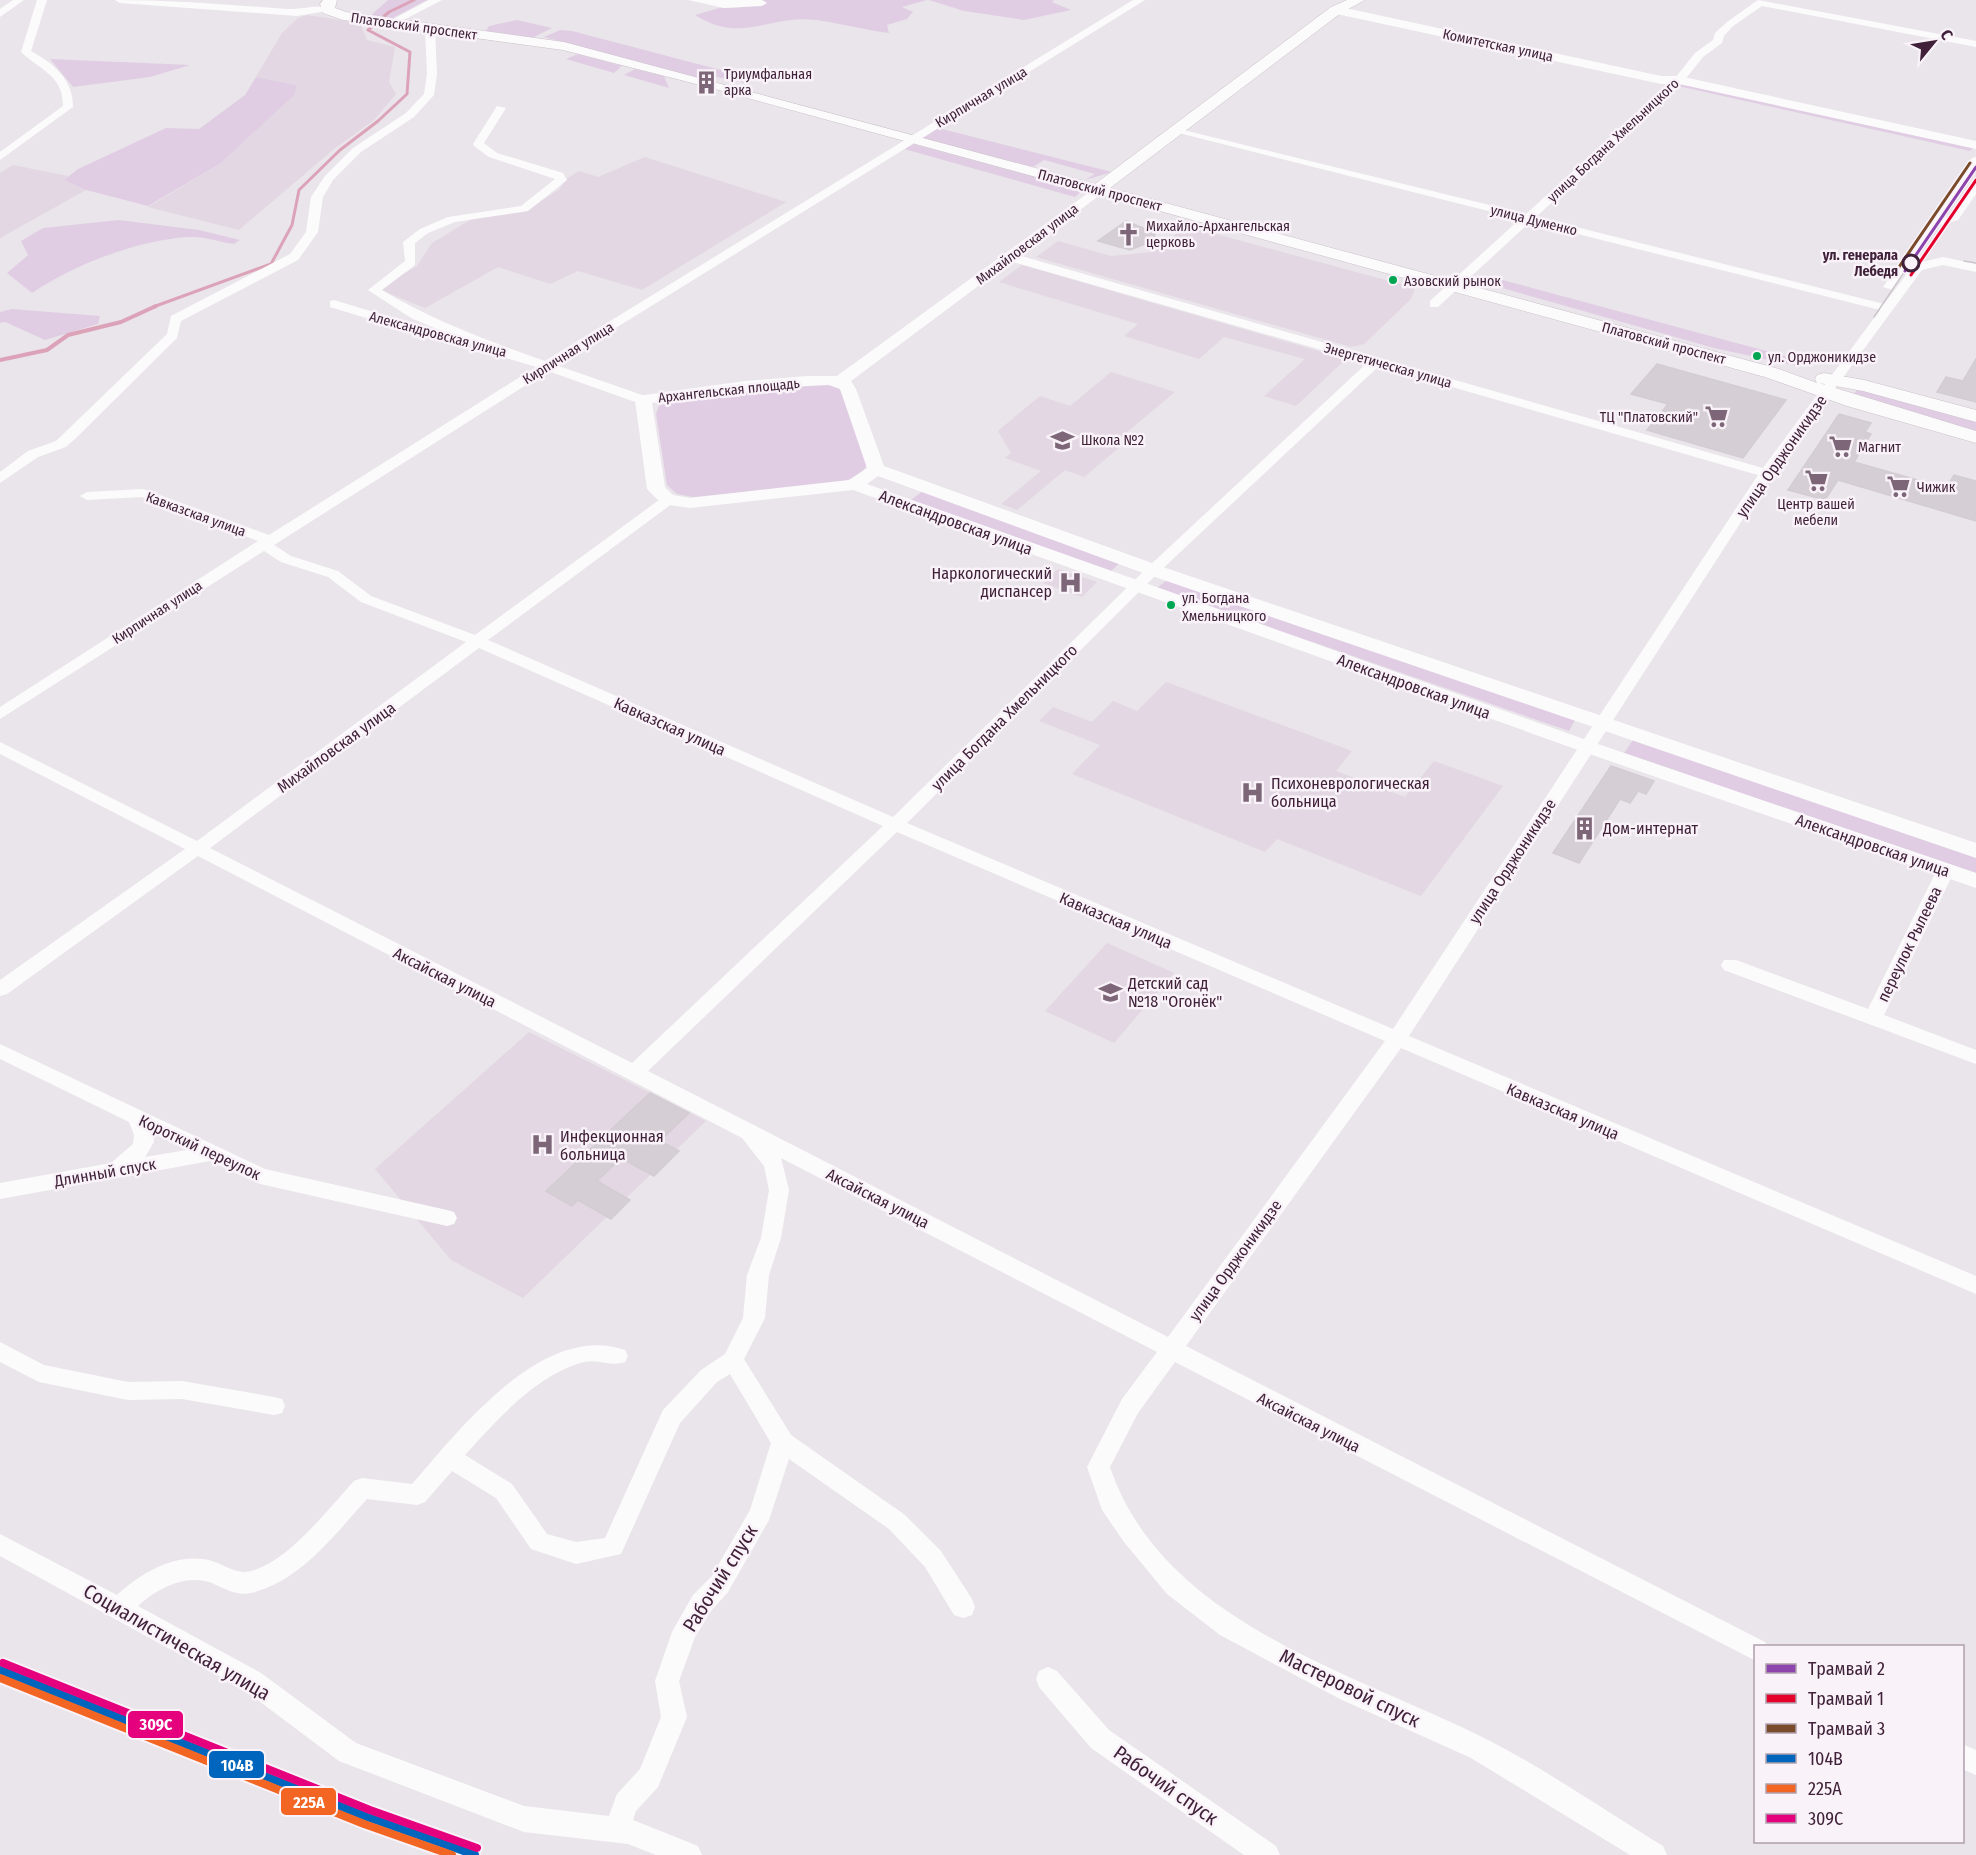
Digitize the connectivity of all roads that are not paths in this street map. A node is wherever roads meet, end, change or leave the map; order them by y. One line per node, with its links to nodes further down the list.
1 (19, 0): 12 (street)
2 (42, 0): 24 (street)
3 (120, 0): 10 (street, Платовский проспект)
4 (437, 0): 13 (street)
5 (693, 0): 9 (street)
6 (1140, 0): 21 (street, Кирпичная улица)
7 (1358, 0): 11 (main road, Михайловская улица)
8 (1762, 1): 15 (street); 17 (street, улица Богдана Хмельницкого)
9 (762, 3)
10 (329, 5): 13 (main road, Платовский проспект)
11 (1336, 10): 17 (street, Комитетская улица); 20 (main road, Михайловская улица)
12 (0, 15)
13 (389, 24): 14 (main road, Платовский проспект)
14 (430, 29): 16 (main road, Платовский проспект); 48 (street)
15 (1976, 44)
16 (670, 74): 18 (main road, Платовский проспект); 18 (main road, Платовский проспект)
17 (1671, 82): 22 (street, Комитетская улица); 23 (street, Комитетская улица); 28 (street, улица Богдана Хмельницкого)
18 (747, 94): 21 (main road, Платовский проспект)
19 (501, 108): 38 (street)
20 (1179, 130): 27 (main road, Михайловская улица); 28 (street, улица Думенко)
21 (910, 140): 27 (main road, Платовский проспект); 40 (street, Кирпичная улица)
22 (1976, 145)
23 (1976, 155)
24 (0, 158)
25 (1976, 160): 29 (street, улица Орджоникидзе)
26 (1976, 186): 29 (street)
27 (1099, 189): 31 (street, Михайловская улица); 34 (main road, Платовский проспект)
28 (1529, 219): 34 (street, улица Богдана Хмельницкого); 37 (street, улица Думенко)
29 (1932, 224): 30 (street, улица Орджоникидзе)
30 (1913, 252): 32 (street); 37 (street, улица Орджоникидзе)
31 (1010, 257): 39 (street, Энергетическая улица); 41 (street, Михайловская улица)
32 (1918, 267): 33 (street); 37 (street, улица Орджоникидзе)
33 (1976, 268)
34 (1454, 285): 36 (street, улица Богдана Хмельницкого); 42 (main road, Платовский проспект)
35 (334, 304): 38 (street, Александровская улица)
36 (1434, 304)
37 (1883, 307): 42 (street, улица Орджоникидзе)
38 (489, 347): 40 (street, Александровская улица)
39 (1376, 362): 47 (street, Энергетическая улица); 53 (street, улица Богдана Хмельницкого)
40 (546, 367): 43 (street, Александровская улица); 52 (street, Кирпичная улица)
41 (841, 381): 43 (street, Архангельская площадь); 46 (street)
42 (1830, 386): 44 (main road, Платовский проспект); 45 (main road, Платовский проспект); 47 (street, улица Орджоникидзе)
43 (644, 400): 51 (street, Архангельская площадь)
44 (1976, 416)
45 (1976, 437)
46 (876, 469): 49 (street); 53 (street, Александровская улица)
47 (1766, 473): 57 (street, улица Орджоникидзе)
48 (0, 479)
49 (854, 485): 51 (street); 54 (street, Александровская улица)
50 (87, 496): 52 (street, Кавказская улица)
51 (668, 500): 55 (street, Михайловская улица)
52 (266, 542): 55 (street, Кавказская улица); 56 (street, Кирпичная улица)
53 (1153, 570): 54 (street, улица Богдана Хмельницкого); 57 (street, Александровская улица)
54 (1136, 587): 58 (street, Александровская улица); 60 (street, улица Богдана Хмельницкого)
55 (479, 642): 60 (street, Кавказская улица); 61 (street, Михайловская улица)
56 (0, 714)
57 (1602, 724): 58 (street, улица Орджоникидзе); 62 (street, Александровская улица)
58 (1585, 746): 63 (street, Александровская улица); 68 (street, улица Орджоникидзе)
59 (0, 747): 61 (street, Аксайская улица)
60 (895, 825): 68 (street, Кавказская улица); 71 (street, улица Богдана Хмельницкого)
61 (197, 849): 66 (street, Михайловская улица); 71 (street, Аксайская улица)
62 (1976, 851)
63 (1946, 870): 64 (street, Александровская улица); 67 (street, переулок Рылеева)
64 (1976, 881)
65 (1730, 965): 67 (street, переулок Рылеева)
66 (0, 989)
67 (1873, 1018): 70 (street, переулок Рылеева)
68 (1396, 1040): 78 (street, Кавказская улица); 79 (street, улица Орджоникидзе)
69 (0, 1051): 72 (street, Короткий переулок)
70 (1976, 1057)
71 (633, 1074): 73 (street, Аксайская улица)
72 (137, 1117): 74 (street, Короткий переулок); 75 (street)
73 (745, 1129): 79 (street, Аксайская улица); 82 (street)
74 (211, 1153): 75 (street, Длинный спуск); 77 (street, Короткий переулок)
75 (118, 1170): 76 (street, Длинный спуск)
76 (0, 1191)
77 (447, 1218)
78 (1976, 1285)
79 (1170, 1350): 86 (street, улица Орджоникидзе); 90 (street, Аксайская улица)
80 (0, 1351): 83 (street)
81 (617, 1356): 85 (street)
82 (733, 1360): 84 (street); 85 (street)
83 (274, 1406)
84 (783, 1442): 88 (street); 92 (street, Рабочий спуск)
85 (449, 1457): 89 (street)
86 (1098, 1467): 95 (street, Мастеровой спуск)
87 (0, 1544): 89 (street, Социалистическая улица)
88 (963, 1607)
89 (119, 1608): 92 (street, Социалистическая улица)
90 (1754, 1649)
91 (1048, 1679): 94 (street, Рабочий спуск)
92 (617, 1830): 93 (street, Социалистическая улица)
93 (689, 1855)
94 (1267, 1855)
95 (1654, 1855)

